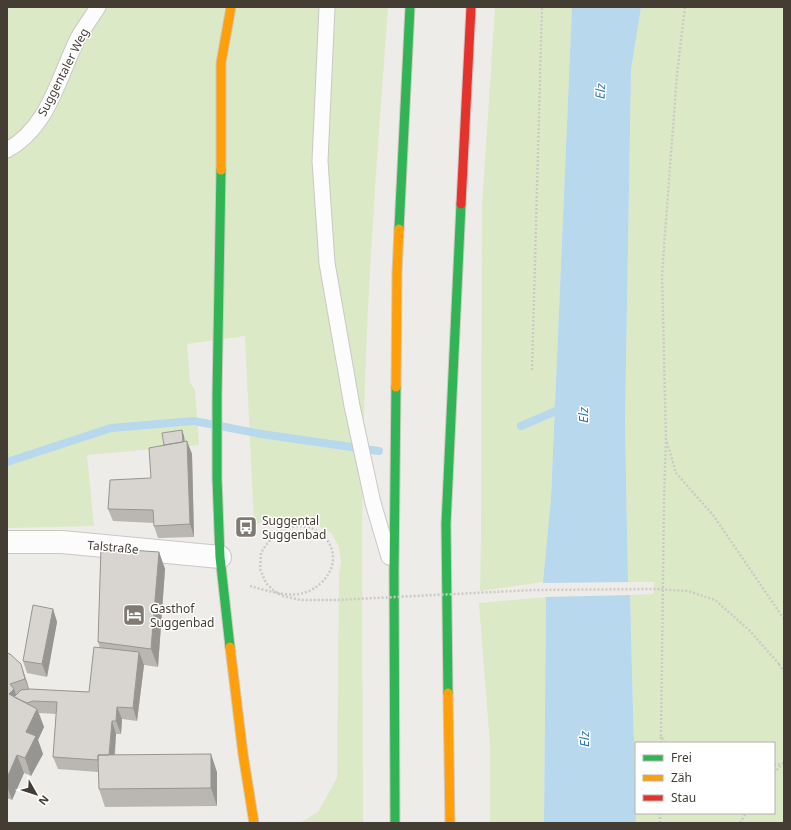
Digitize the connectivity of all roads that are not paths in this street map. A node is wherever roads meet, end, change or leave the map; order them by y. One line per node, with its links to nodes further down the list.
1 (98, 7): 6 (lane, Suggentaler Weg)
2 (231, 7): 8 (main road)
3 (327, 7): 9 (lane)
4 (410, 7): 9 (main road)
5 (472, 7): 12 (main road)
6 (7, 150)
7 (7, 542): 8 (street, Talstraße)
8 (220, 557): 10 (main road)
9 (394, 572): 11 (main road)
10 (254, 823)
11 (395, 823)
12 (450, 823)

